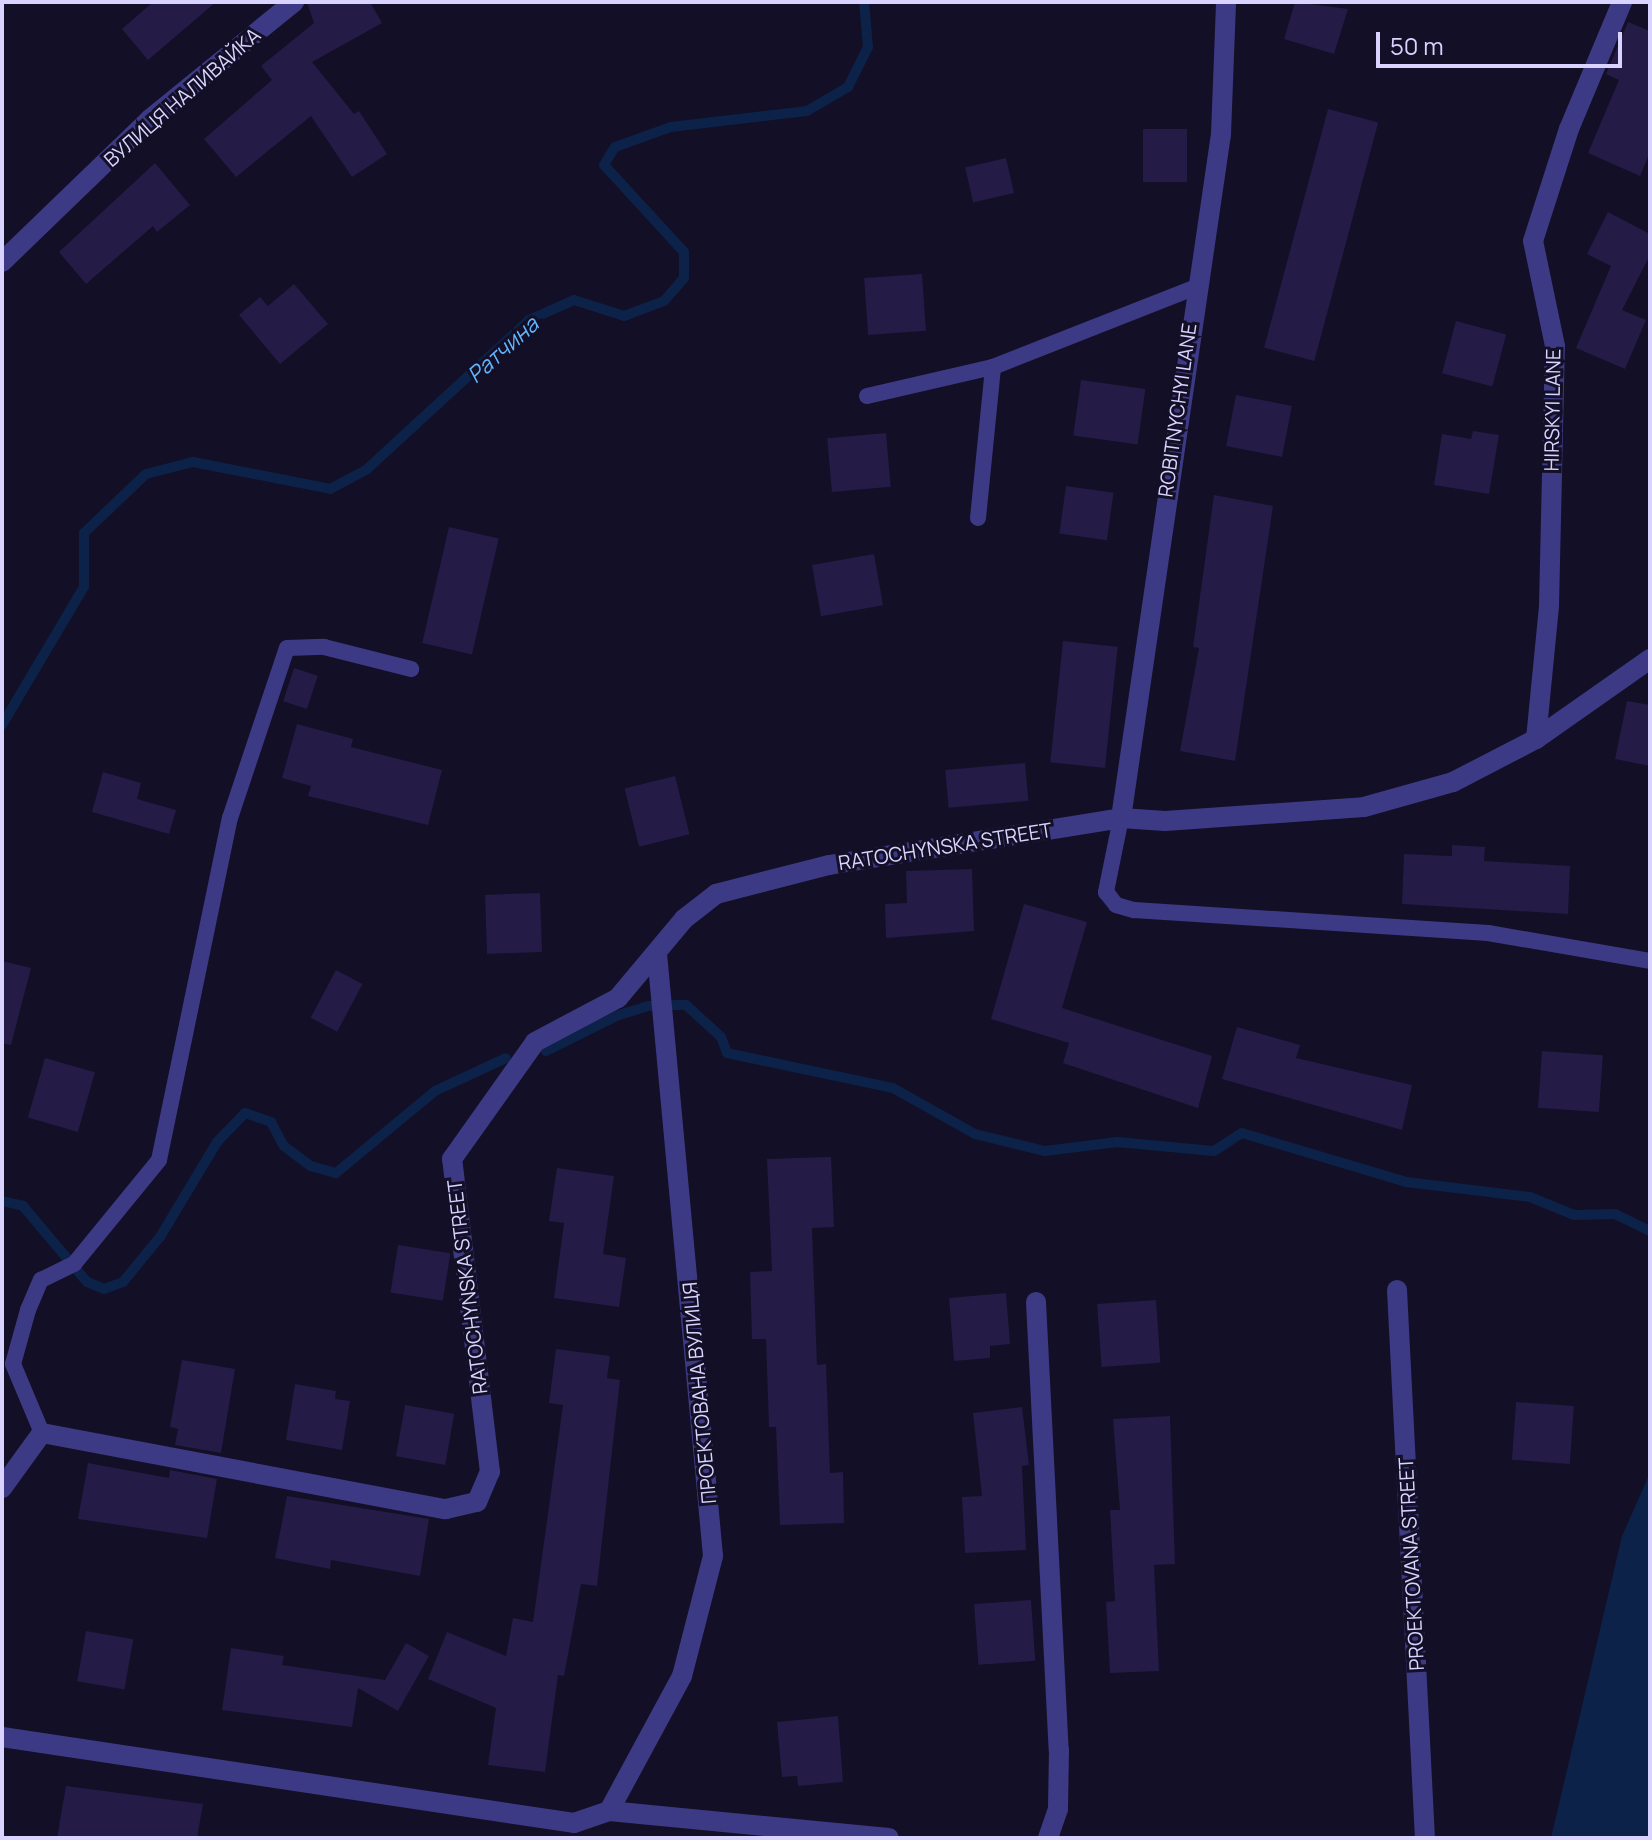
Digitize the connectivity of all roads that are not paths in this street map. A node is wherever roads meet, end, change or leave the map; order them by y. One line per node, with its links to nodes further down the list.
1 (294, 2): 4 (street, ВУЛИЦЯ НАЛИВАЙКА)
2 (1226, 2): 5 (street, ROBITNYCHYI LANE)
3 (1622, 2): 11 (street, HIRSKYI LANE)
4 (2, 262)
5 (1194, 288): 6 (lane); 12 (street, ROBITNYCHYI LANE)
6 (993, 367): 7 (lane); 8 (lane)
7 (867, 396)
8 (978, 518)
9 (1650, 659): 11 (street, RATOCHYNSKA STREET)
10 (411, 669): 17 (lane)
11 (1536, 739): 12 (street, RATOCHYNSKA STREET)
12 (1121, 818): 13 (street, RATOCHYNSKA STREET); 14 (lane)
13 (657, 954): 17 (street, RATOCHYNSKA STREET); 20 (street, ПРОЕКТОВАНА ВУЛИЦЯ)
14 (1650, 961)
15 (1397, 1290): 24 (street, PROEKTOVANA STREET)
16 (1036, 1302): 23 (street)
17 (42, 1433): 18 (street)
18 (2, 1488)
19 (2, 1737): 21 (street)
20 (609, 1811): 21 (street); 22 (street)
21 (572, 1830)
22 (889, 1838)
23 (1048, 1838)
24 (1425, 1838)

